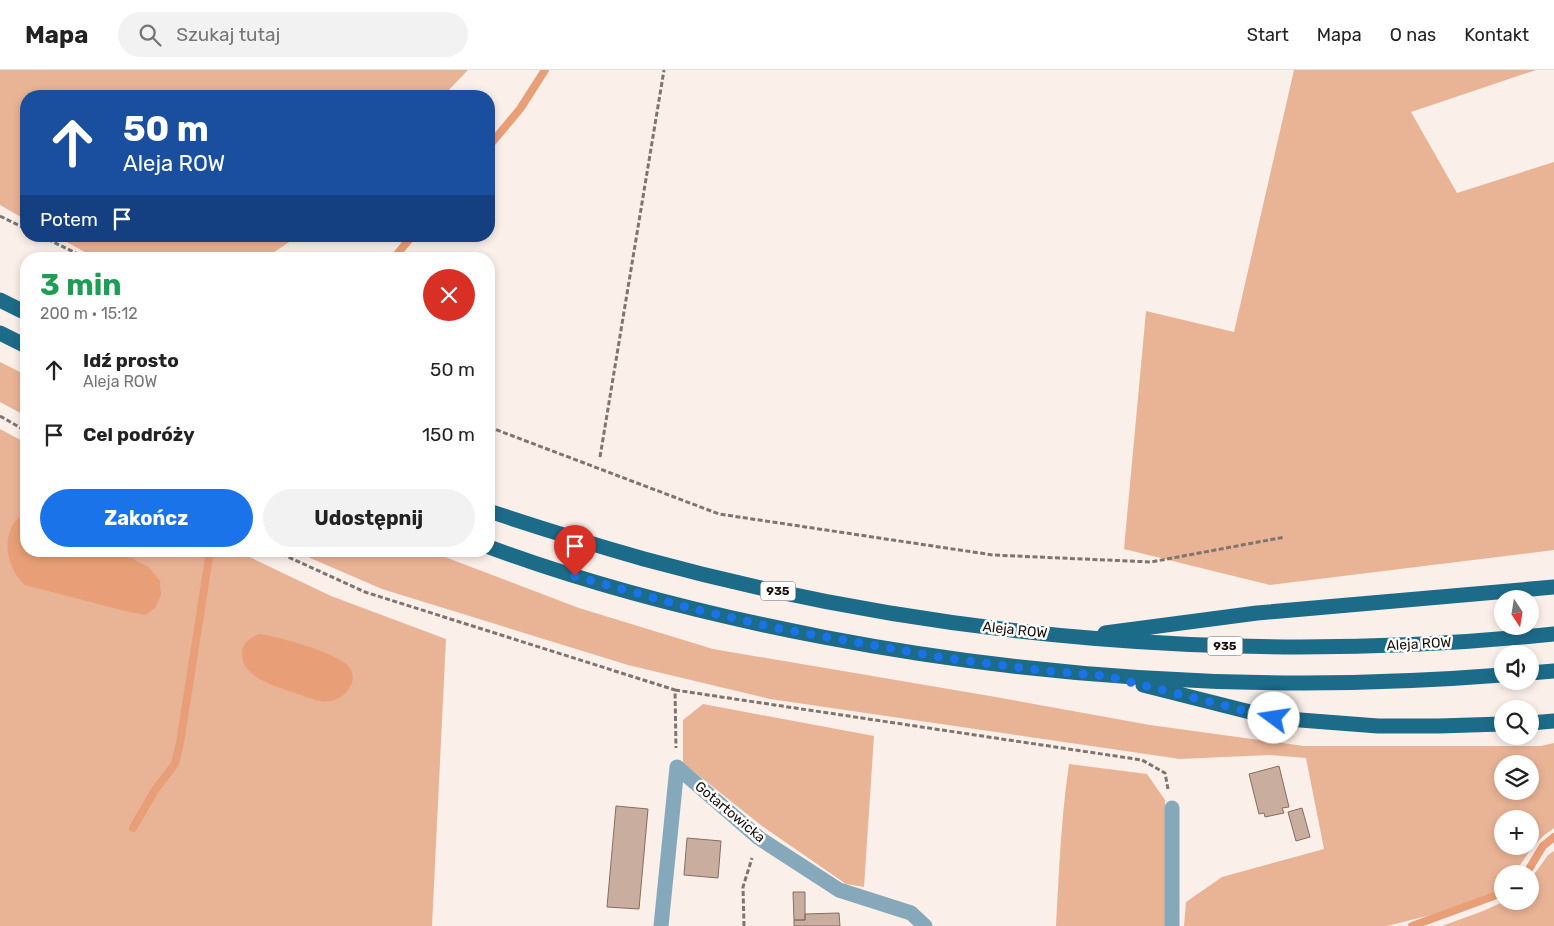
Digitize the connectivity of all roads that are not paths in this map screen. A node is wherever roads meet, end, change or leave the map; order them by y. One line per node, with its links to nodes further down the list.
1 (0, 300): 2 (main road)
2 (20, 310)
3 (0, 334): 4 (main road)
4 (20, 343)
5 (495, 513): 9 (main road, Aleja ROW / 935)
6 (495, 548): 12 (main road)
7 (1554, 587): 9 (main road)
8 (1554, 634): 9 (main road, Aleja ROW / 935)
9 (1074, 637)
10 (1554, 671): 11 (main road)
11 (1539, 672)
12 (1106, 676): 13 (main road); 16 (main road)
13 (1494, 676)
14 (1554, 721): 15 (main road)
15 (1539, 722)
16 (1494, 724)
17 (1172, 808): 20 (street)
18 (661, 926): 19 (street, Gotartowicka)
19 (925, 926)
20 (1172, 926)

